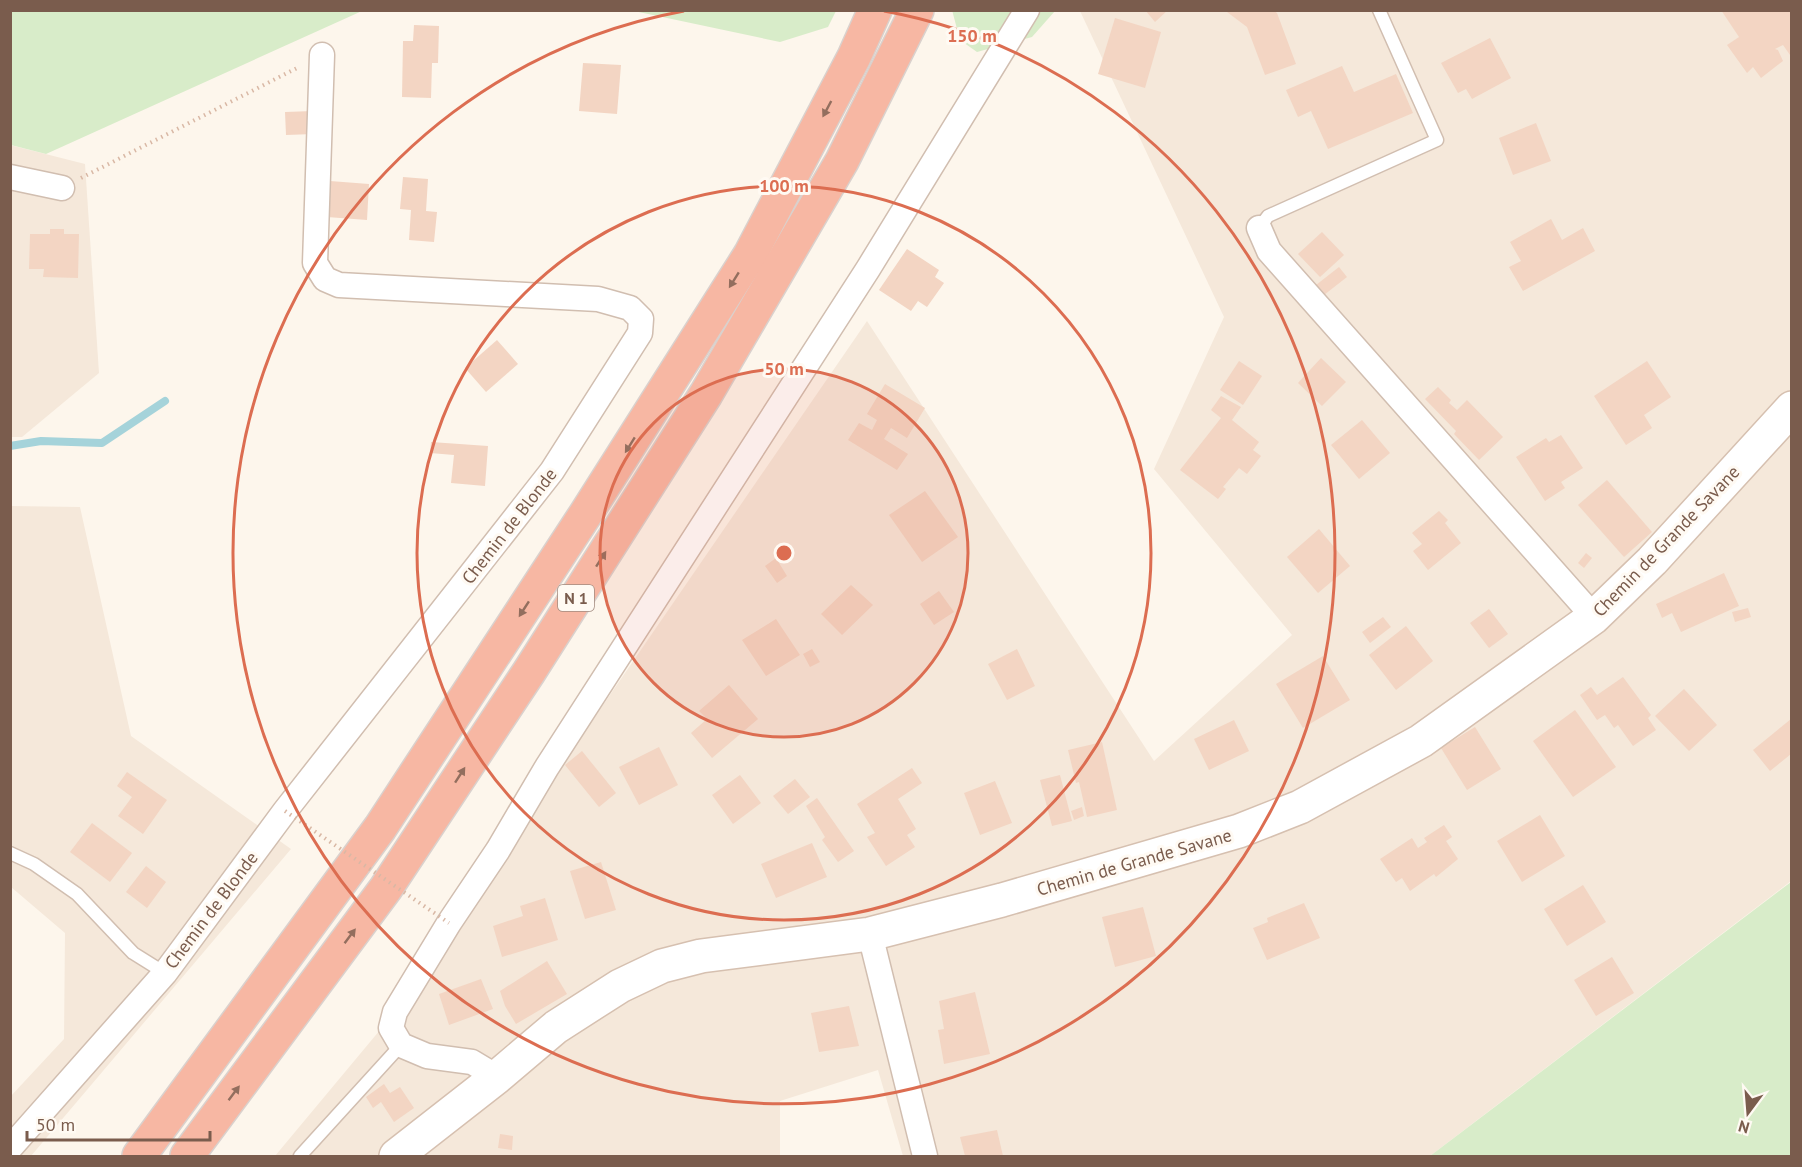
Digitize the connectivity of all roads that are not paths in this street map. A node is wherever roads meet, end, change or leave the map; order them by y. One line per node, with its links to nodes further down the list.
1 (875, 10): 17 (highway, N 1, one-way to 17)
2 (917, 10): 18 (highway, N 1, one-way to 2)
3 (1027, 10): 14 (street)
4 (1379, 10): 8 (lane)
5 (322, 55): 13 (street, Chemin de Blonde)
6 (10, 177): 7 (street)
7 (62, 188)
8 (1259, 228): 10 (street)
9 (1791, 408): 10 (street, Chemin de Grande Savane)
10 (1594, 617): 12 (street, Chemin de Grande Savane)
11 (10, 853): 13 (lane)
12 (870, 934): 15 (street, Chemin de Grande Savane); 21 (street)
13 (165, 973): 16 (street, Chemin de Blonde)
14 (401, 1045): 15 (street); 19 (lane)
15 (497, 1077): 20 (street, Chemin de Grande Savane)
16 (10, 1148)
17 (139, 1156)
18 (187, 1156)
19 (300, 1156)
20 (396, 1156)
21 (925, 1156)

